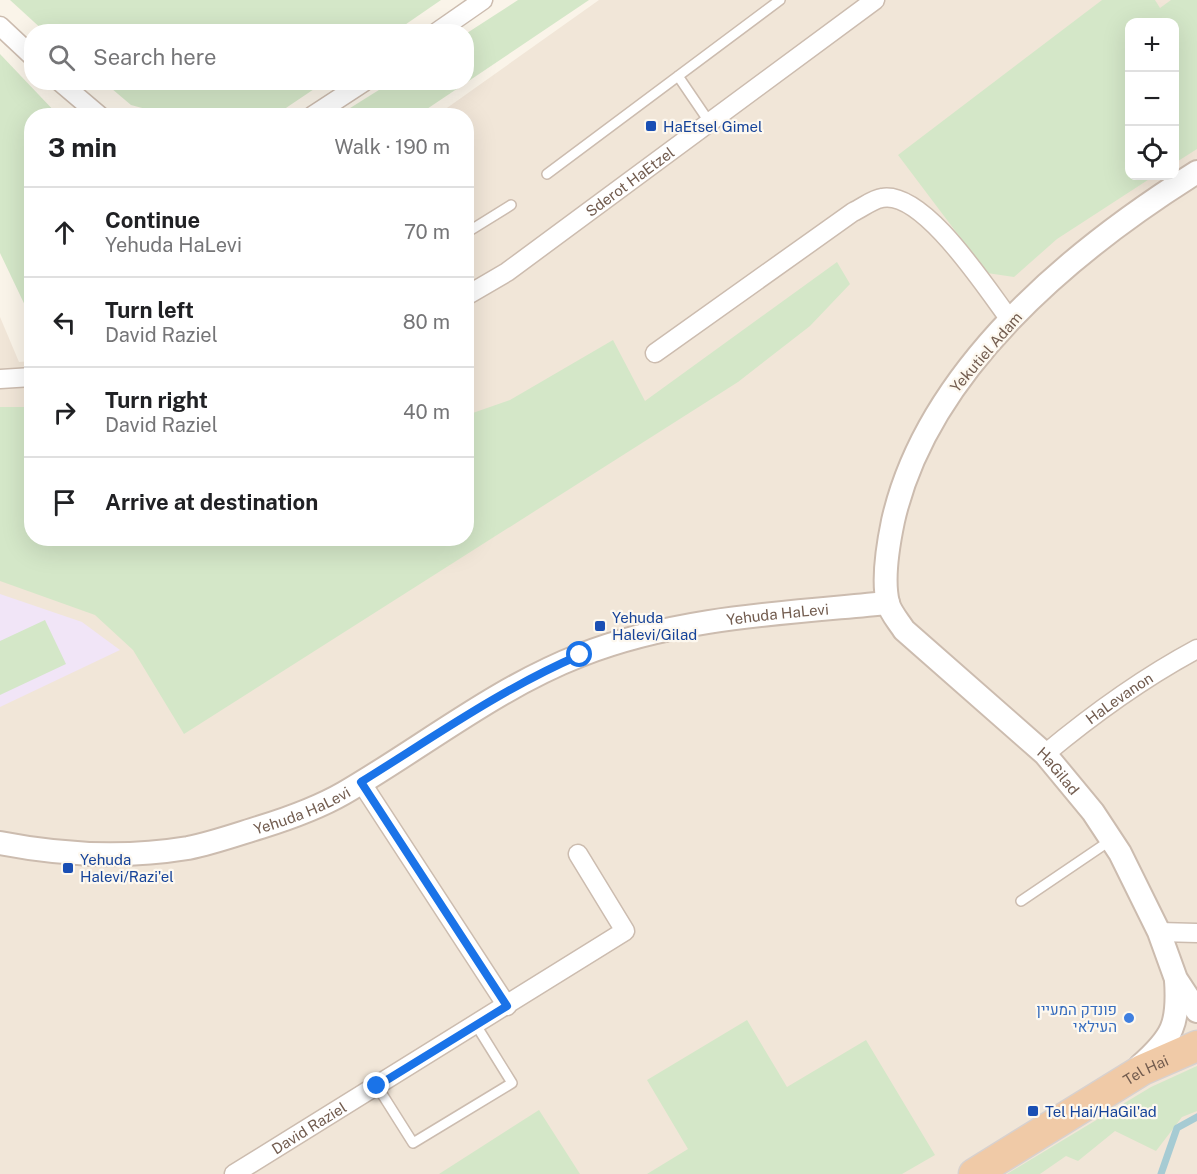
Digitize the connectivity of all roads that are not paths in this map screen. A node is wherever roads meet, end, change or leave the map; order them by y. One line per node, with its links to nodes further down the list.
1 (483, 0): 4 (street)
2 (780, 0): 7 (lane)
3 (875, 0): 12 (street, Sderot HaEtzel)
4 (448, 24)
5 (0, 26): 6 (street)
6 (24, 48)
7 (678, 76): 12 (lane); 14 (lane)
8 (69, 90): 10 (street)
9 (352, 90): 11 (street)
10 (91, 108)
11 (324, 108)
12 (710, 123): 17 (street, Sderot HaEtzel)
13 (1197, 172): 18 (street, Yekutiel Adam)
14 (547, 174)
15 (511, 205): 16 (lane)
16 (474, 228)
17 (474, 291)
18 (1011, 321): 19 (street); 22 (street, Yekutiel Adam)
19 (656, 353)
20 (24, 378): 21 (street)
21 (0, 379)
22 (888, 603): 24 (street, HaGilad); 25 (street, Yehuda HaLevi)
23 (1197, 649): 24 (street, HaLevanon)
24 (1045, 754): 26 (street, HaGilad)
25 (361, 782): 27 (street, Yehuda HaLevi); 33 (street)
26 (1112, 840): 29 (lane); 30 (street, HaGilad)
27 (0, 843)
28 (578, 854): 33 (street, David Raziel)
29 (1021, 901)
30 (1159, 932): 31 (street); 32 (street, HaGilad)
31 (1197, 933)
32 (1176, 979): 34 (street); 37 (street)
33 (507, 1006): 35 (street, David Raziel)
34 (1197, 1011)
35 (476, 1025): 38 (street, David Raziel); 38 (lane)
36 (1197, 1046): 37 (highway, Tel Hai)
37 (1118, 1084): 39 (highway, Tel Hai)
38 (377, 1086): 40 (street, David Raziel)
39 (982, 1170)
40 (234, 1174)

